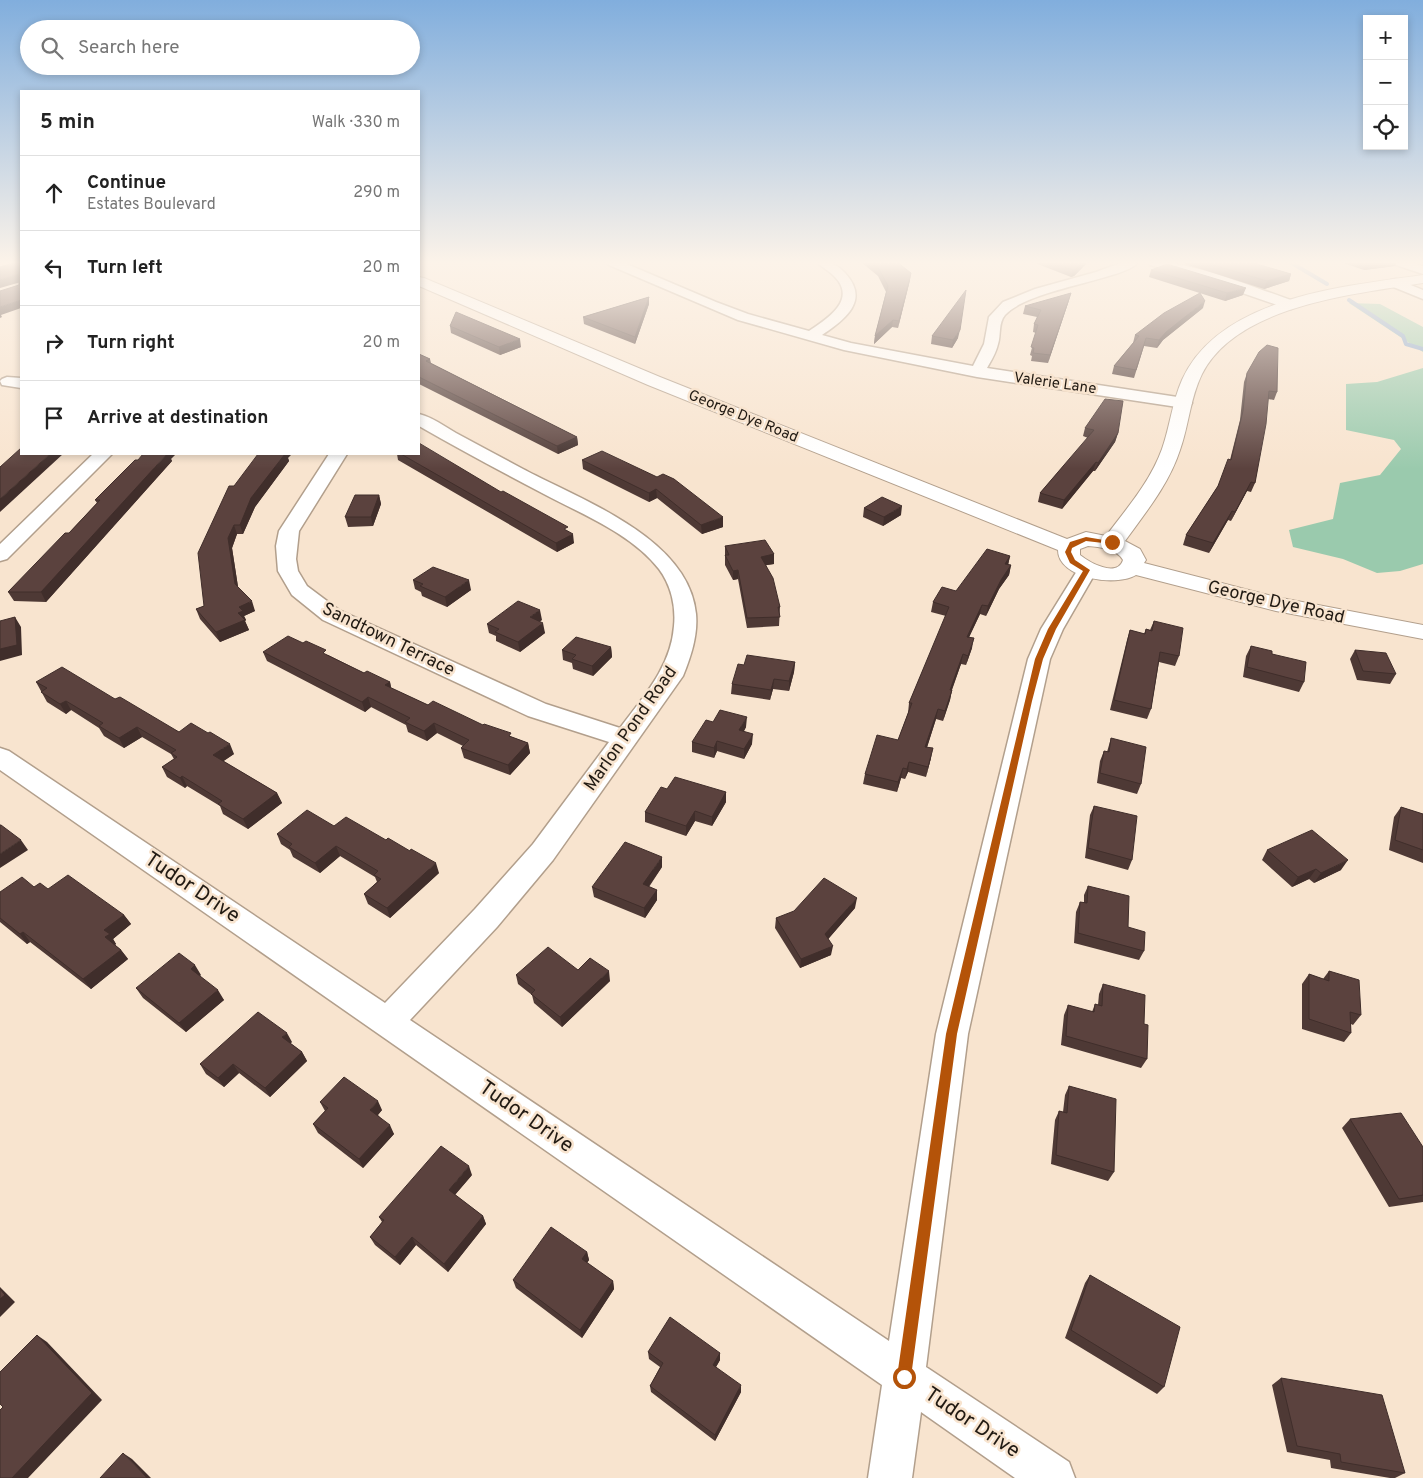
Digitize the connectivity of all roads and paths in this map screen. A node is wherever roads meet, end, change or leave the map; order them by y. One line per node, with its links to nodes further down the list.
1 (536, 331): 14 (street, George Dye Road)
2 (791, 331): 6 (street, Valerie Lane)
3 (818, 331): 6 (street)
4 (993, 331): 7 (street)
5 (1235, 331): 8 (street)
6 (810, 337): 7 (street, Valerie Lane)
7 (977, 372): 8 (street, Valerie Lane)
8 (1184, 403): 12 (street)
9 (420, 420): 17 (street, Marlon Pond Road)
10 (101, 455): 13 (street)
11 (337, 455): 17 (street, Sandtown Terrace)
12 (1112, 542): 14 (street); 15 (street)
13 (0, 555)
14 (1078, 559): 15 (street, George Dye Road); 20 (street)
15 (1132, 567): 16 (street, George Dye Road)
16 (1423, 632)
17 (626, 739): 19 (street, Marlon Pond Road)
18 (0, 757): 19 (street, Tudor Drive)
19 (388, 1022): 20 (street, Tudor Drive)
20 (904, 1377): 21 (street); 22 (street, Tudor Drive)
21 (890, 1478)
22 (1052, 1478)

